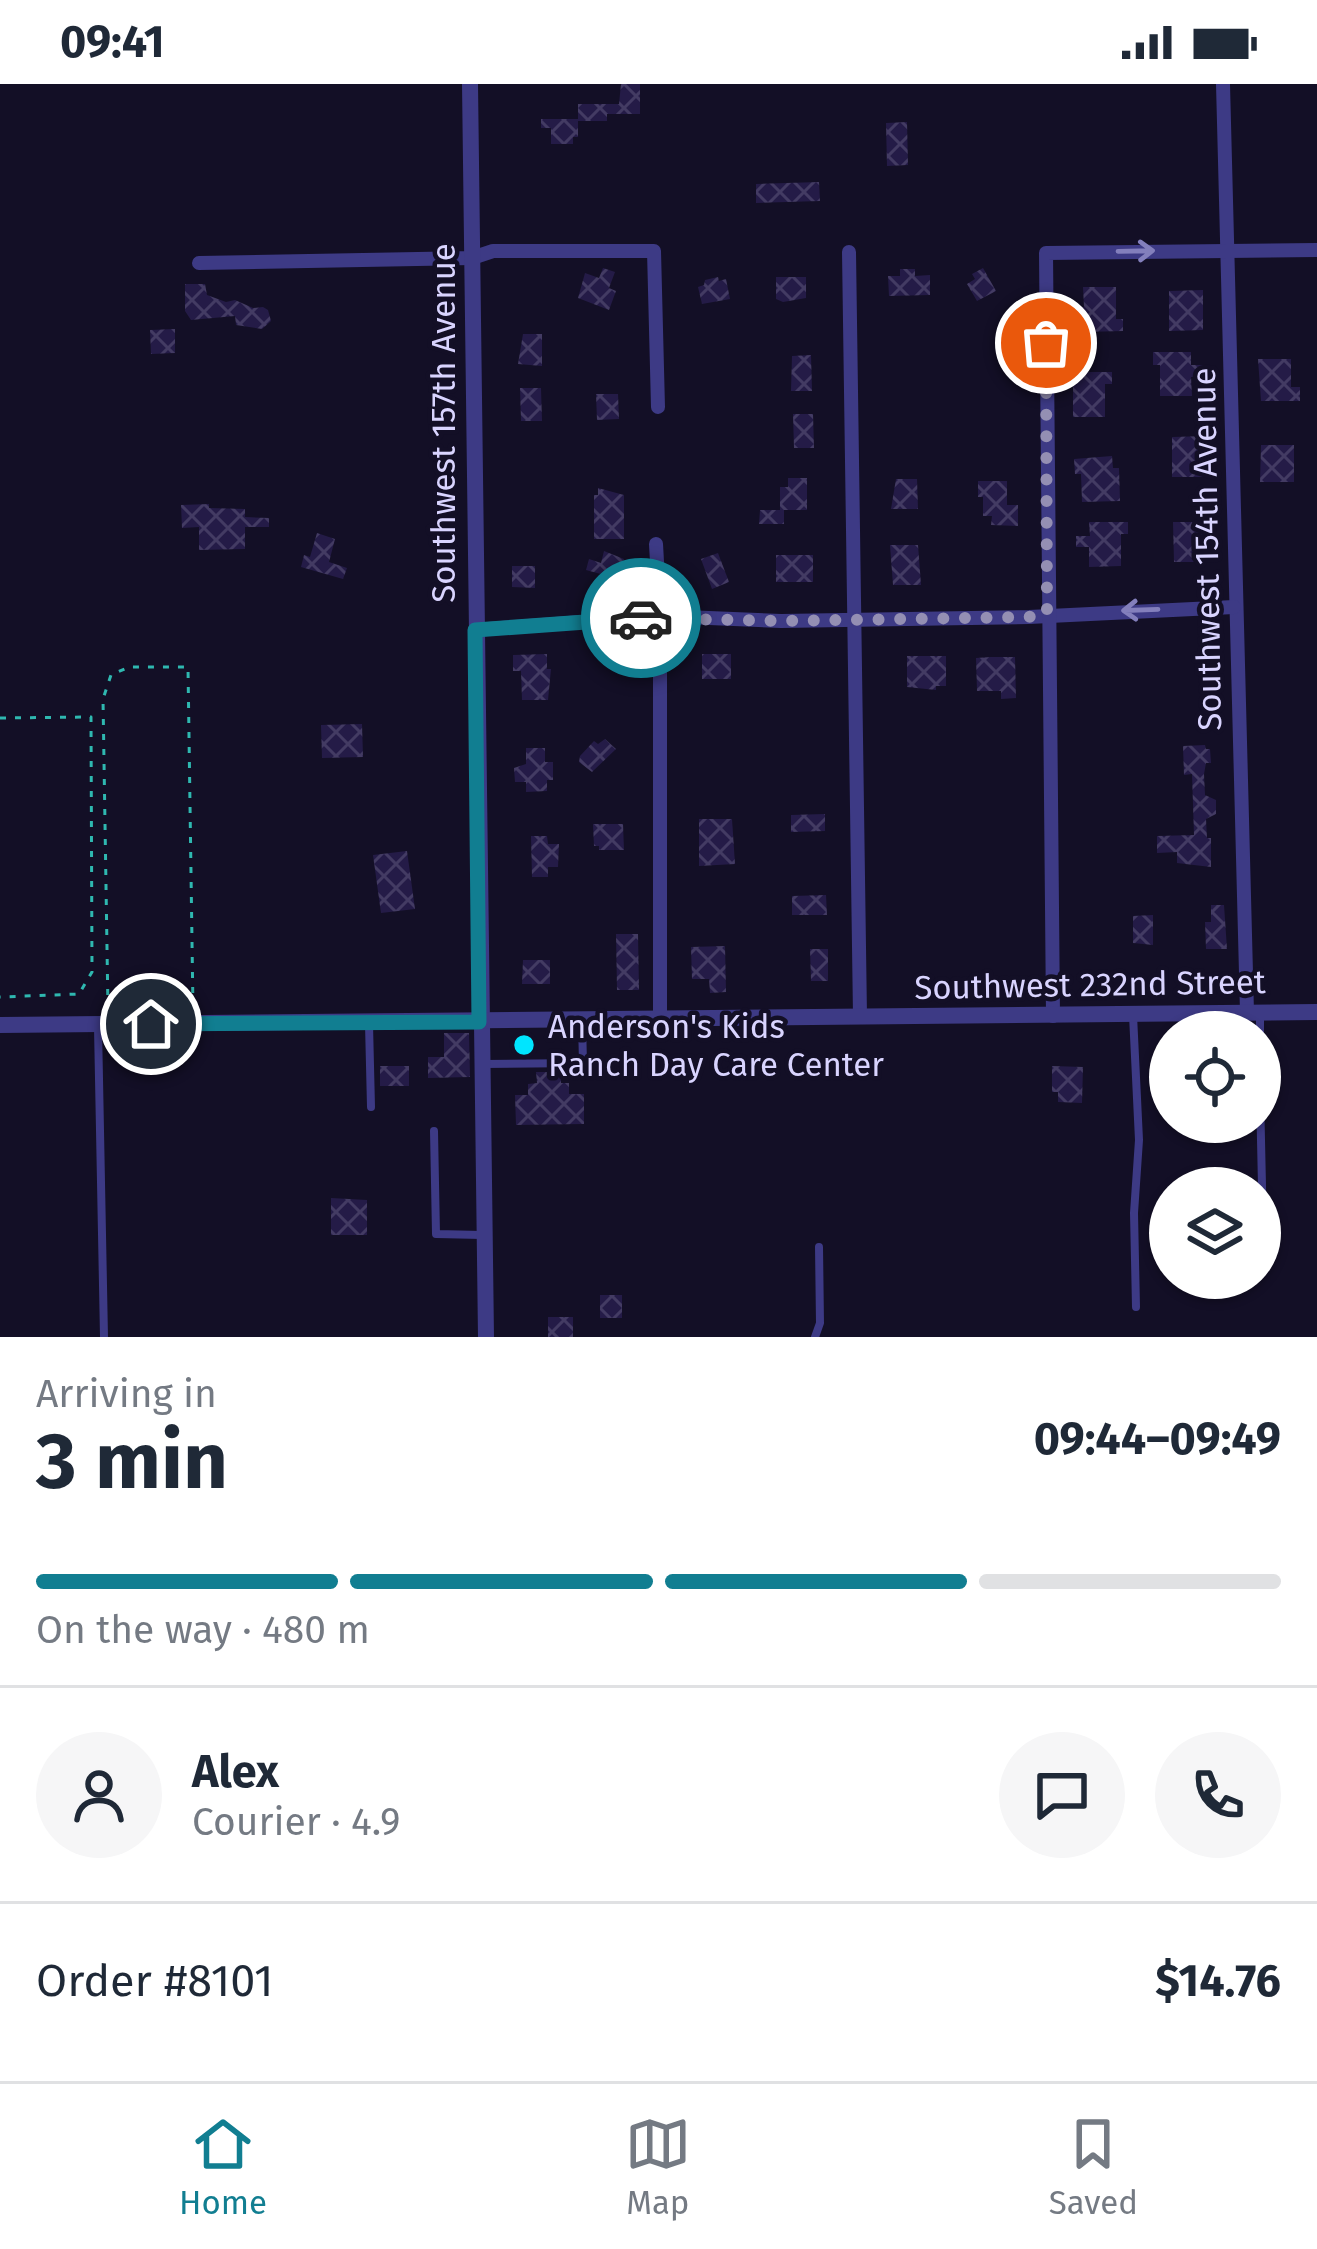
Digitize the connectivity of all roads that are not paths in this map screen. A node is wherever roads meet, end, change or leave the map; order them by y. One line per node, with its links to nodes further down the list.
1 (470, 84): 6 (street, Southwest 157th Avenue)
2 (1223, 84): 3 (street, Southwest 154th Avenue)
3 (1226, 250): 4 (street); 10 (street, Southwest 154th Avenue); 11 (street, one-way to 3)
4 (1317, 250)
5 (849, 252): 13 (street)
6 (472, 258): 7 (street); 8 (street); 14 (street, Southwest 157th Avenue)
7 (200, 263)
8 (658, 407)
9 (656, 544): 12 (street)
10 (1234, 608): 11 (street, one-way to 11); 15 (street, Southwest 154th Avenue)
11 (1047, 613): 13 (street); 21 (street)
12 (660, 616): 13 (street); 14 (street); 22 (street)
13 (855, 619): 20 (street)
14 (475, 630): 24 (street, Southwest 157th Avenue)
15 (1253, 1011)
16 (1281, 1012): 17 (street, Southwest 232nd Street)
17 (1317, 1012)
18 (1133, 1015): 19 (street, Southwest 232nd Street); 21 (street, Southwest 232nd Street); 33 (lane)
19 (1149, 1015)
20 (860, 1016): 21 (street, Southwest 232nd Street); 22 (street, Southwest 232nd Street)
21 (1053, 1016)
22 (660, 1020): 23 (street, Southwest 232nd Street)
23 (582, 1021): 24 (street, Southwest 232nd Street); 28 (lane)
24 (479, 1022): 25 (street, Southwest 232nd Street); 28 (street, Southwest 157th Avenue)
25 (369, 1023): 26 (street, Southwest 232nd Street); 29 (lane)
26 (103, 1024): 27 (street, Southwest 232nd Street); 34 (lane)
27 (0, 1025)
28 (480, 1064): 31 (street, Southwest 157th Avenue)
29 (371, 1107)
30 (434, 1131): 31 (lane)
31 (484, 1235): 35 (street, Southwest 157th Avenue)
32 (819, 1247): 36 (lane)
33 (1136, 1307)
34 (104, 1337)
35 (486, 1337)
36 (815, 1337)

